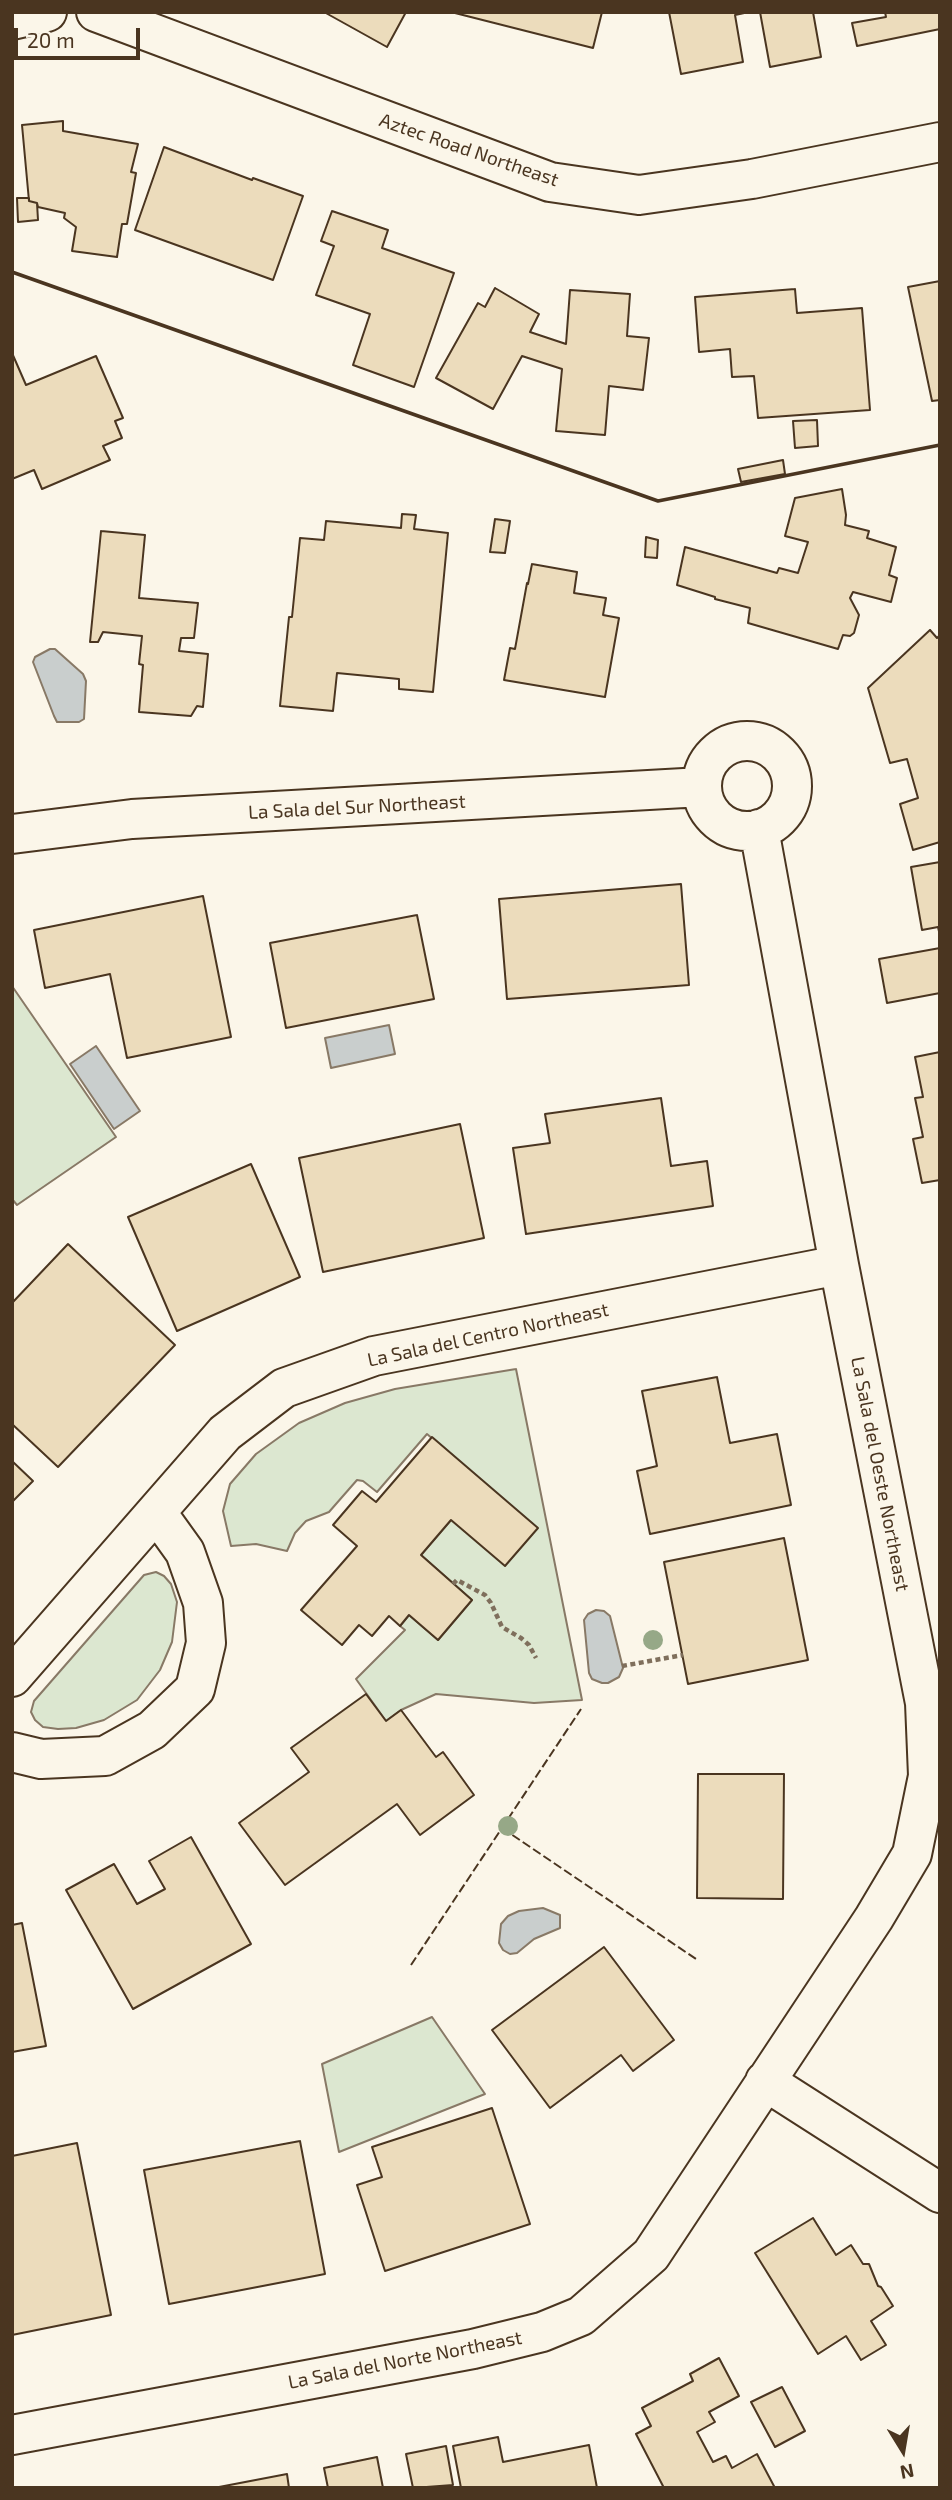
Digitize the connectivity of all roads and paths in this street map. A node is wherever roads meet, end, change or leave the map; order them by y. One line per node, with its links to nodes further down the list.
1 (47, 12): 3 (street)
2 (96, 12): 4 (street, Aztec Road Northeast)
3 (12, 20)
4 (940, 142)
5 (702, 787): 6 (street); 6 (street); 7 (street, La Sala del Sur Northeast)
6 (759, 829): 8 (street, La Sala del Oeste Northeast)
7 (12, 835)
8 (839, 1265): 9 (street, La Sala del Centro Northeast); 16 (street, La Sala del Oeste Northeast)
9 (158, 1513): 14 (street, La Sala del Centro Northeast); 15 (street)
10 (453, 1584): 12 (path)
11 (683, 1655): 13 (path)
12 (536, 1658)
13 (622, 1666)
14 (12, 1677)
15 (12, 1752)
16 (765, 2081): 17 (street); 18 (street, La Sala del Norte Northeast)
17 (940, 2193)
18 (12, 2435)

